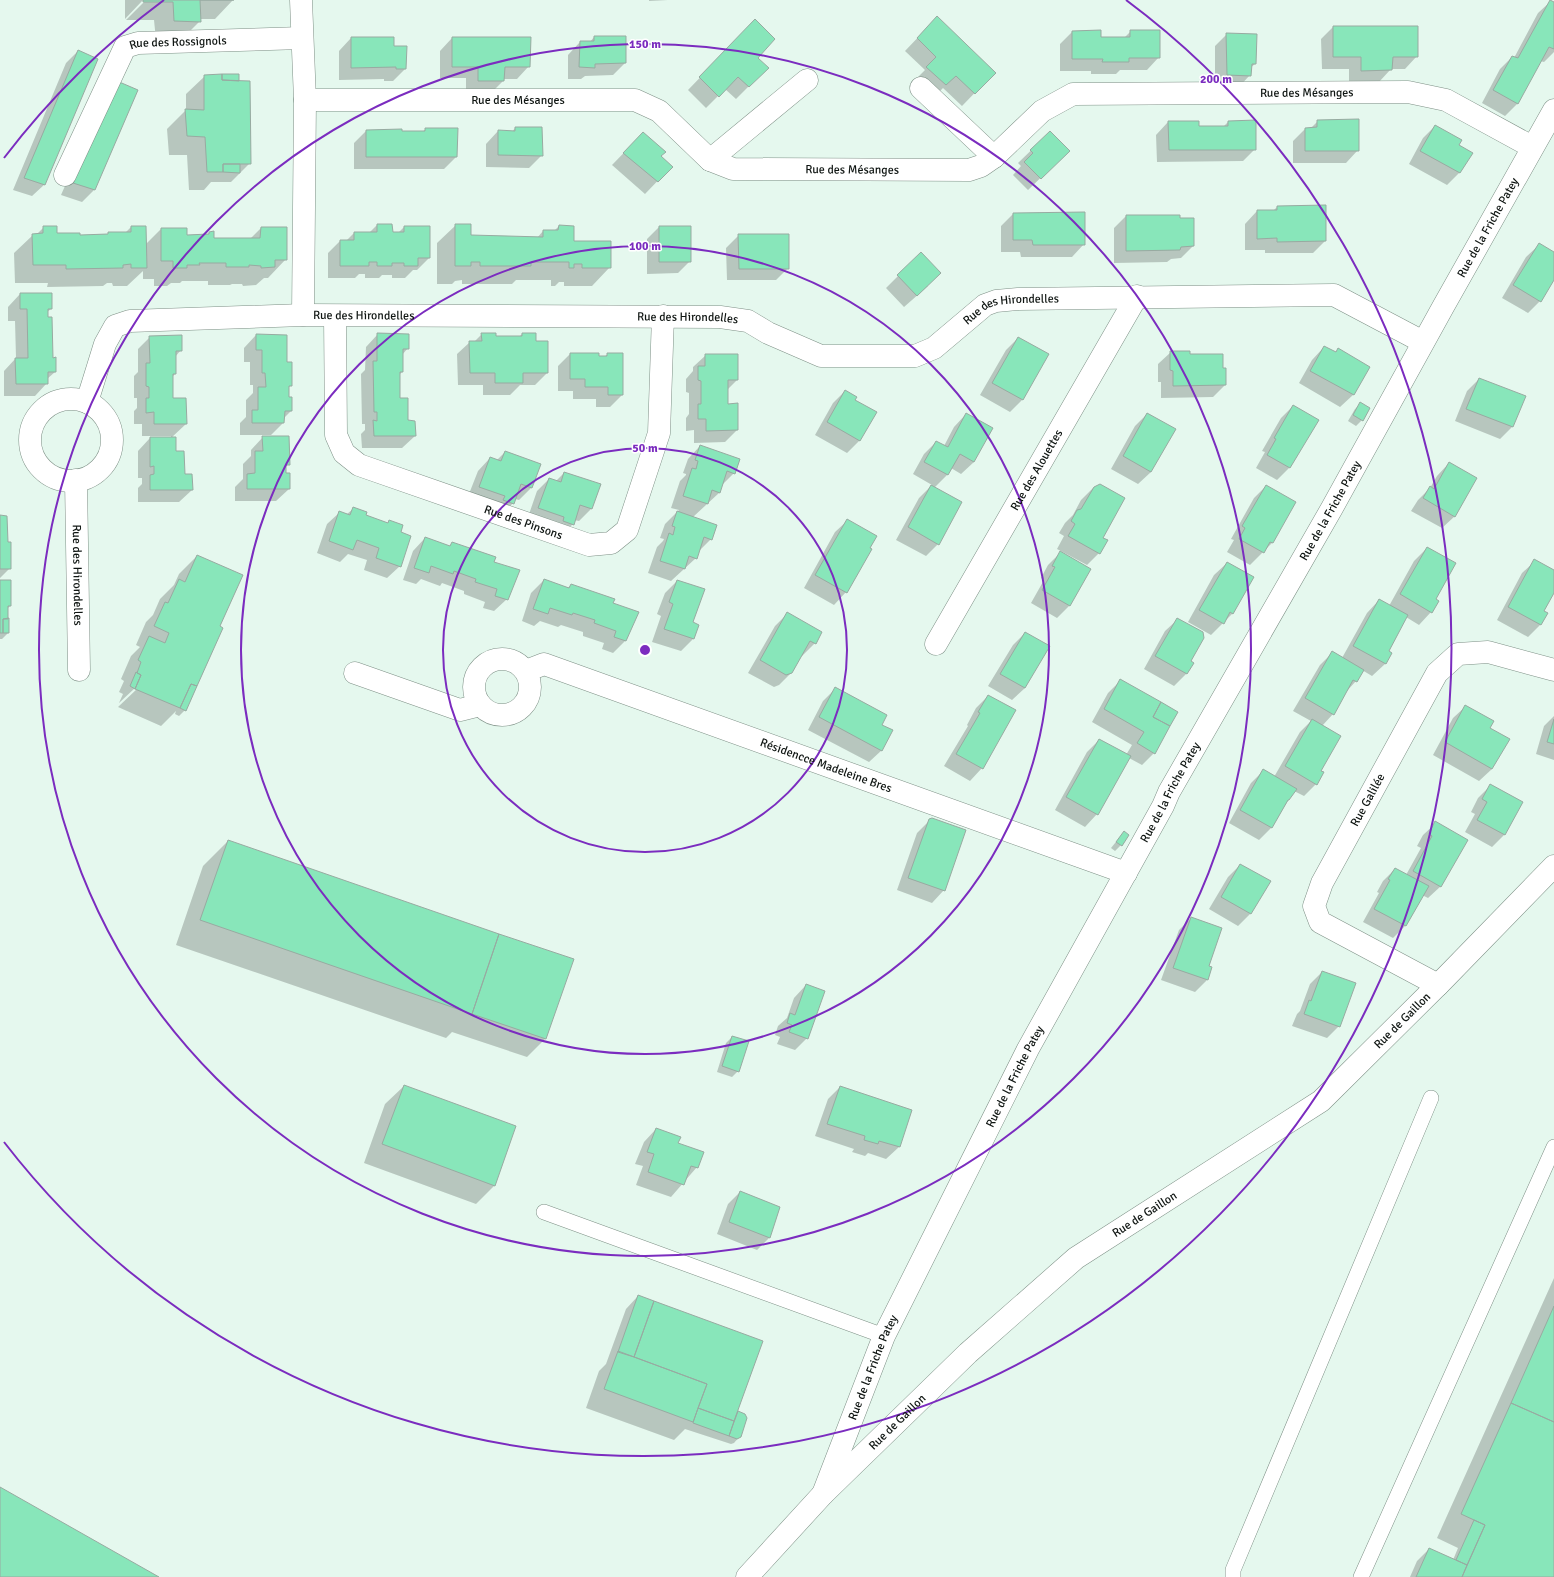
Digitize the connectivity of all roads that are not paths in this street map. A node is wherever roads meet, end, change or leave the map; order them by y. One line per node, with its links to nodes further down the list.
1 (301, 0): 2 (street)
2 (302, 38): 5 (street); 10 (street, Rue des Rossignols)
3 (807, 80): 9 (street)
4 (921, 88): 8 (street)
5 (305, 100): 9 (street, Rue des Mésanges); 12 (street)
6 (1554, 110): 7 (street, Rue de la Friche Patey)
7 (1532, 148): 8 (street, Rue des Mésanges); 15 (street, Rue de la Friche Patey)
8 (994, 157): 9 (street, Rue des Mésanges)
9 (710, 160)
10 (65, 175)
11 (1137, 296): 14 (street, Rue des Hirondelles); 15 (street, Rue des Hirondelles); 18 (street, Rue des Alouettes)
12 (303, 316): 13 (street, Rue des Hirondelles); 16 (street, Rue des Hirondelles)
13 (335, 316): 14 (street, Rue des Hirondelles); 14 (street, Rue des Pinsons)
14 (663, 316)
15 (1423, 342): 25 (street, Rue de la Friche Patey)
16 (87, 402): 17 (street); 17 (street)
17 (76, 480): 19 (street, Rue des Hirondelles)
18 (936, 644)
19 (79, 670)
20 (1554, 670): 26 (street, Rue Galilée)
21 (526, 671): 23 (street); 23 (street); 25 (street, Résidencce Madeleine Bres)
22 (355, 673): 23 (street)
23 (480, 705)
24 (1554, 866): 26 (street, Rue de Gaillon)
25 (1126, 874): 30 (street, Rue de la Friche Patey)
26 (1438, 985): 31 (street, Rue de Gaillon)
27 (1431, 1098): 33 (lane)
28 (1554, 1147): 34 (lane)
29 (544, 1212): 30 (lane)
30 (884, 1336): 31 (street, Rue de la Friche Patey)
31 (823, 1494): 32 (street, Rue de Gaillon)
32 (747, 1577)
33 (1233, 1577)
34 (1361, 1577)

